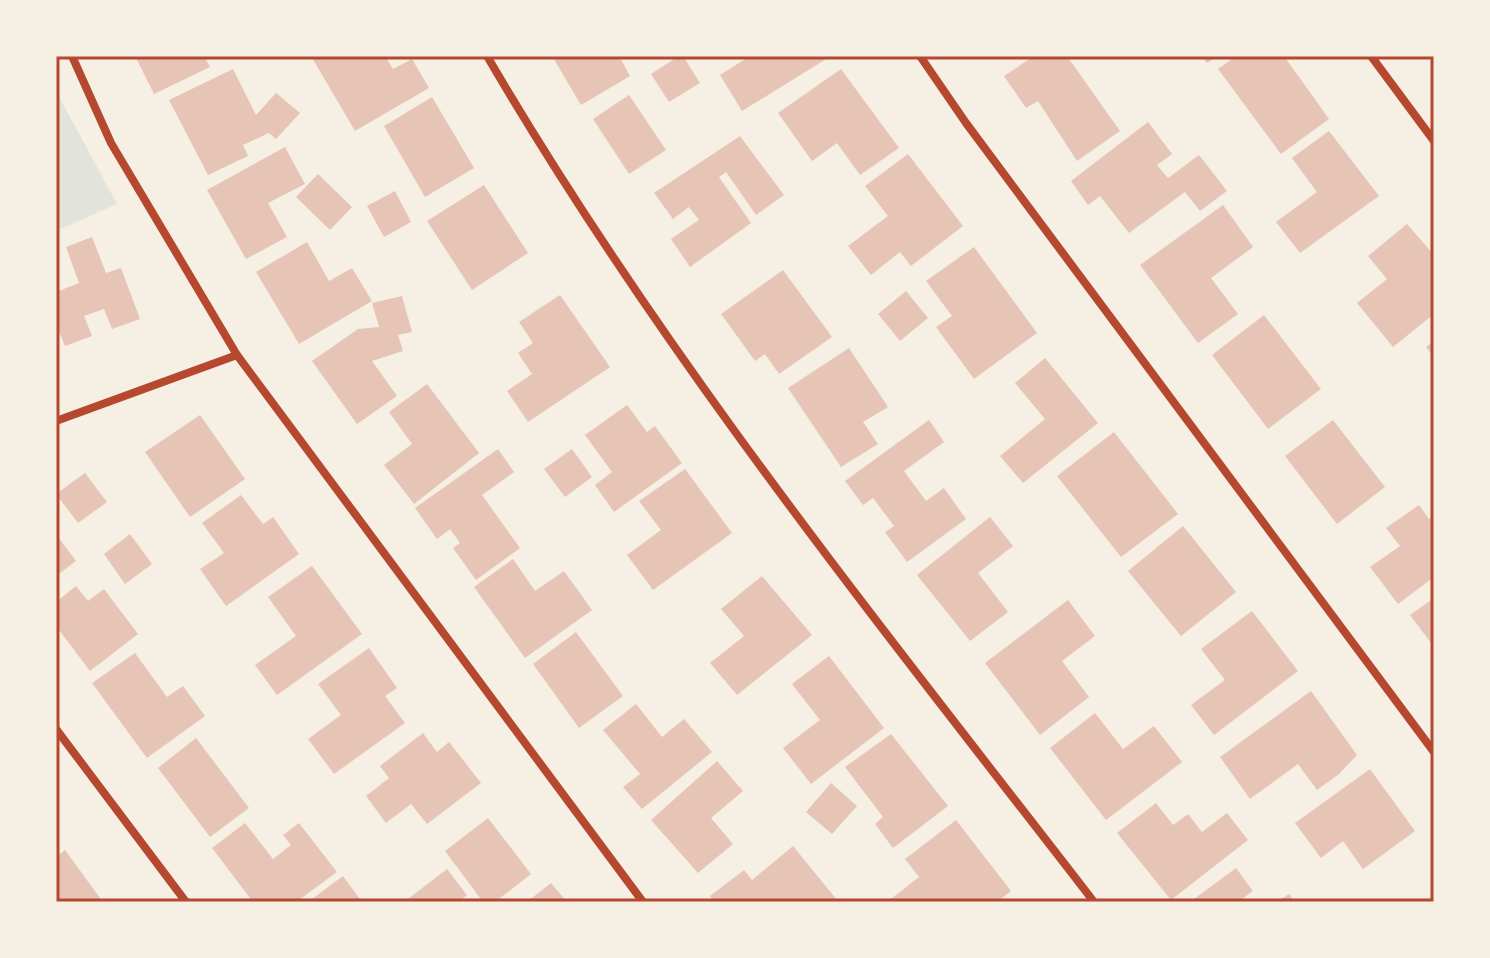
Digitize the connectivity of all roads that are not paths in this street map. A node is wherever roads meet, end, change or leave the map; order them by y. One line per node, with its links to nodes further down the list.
1 (72, 56): 6 (street)
2 (487, 56): 12 (street)
3 (920, 56): 9 (street)
4 (1371, 56): 5 (street)
5 (1434, 141)
6 (237, 355): 7 (street); 11 (street)
7 (56, 421)
8 (56, 729): 10 (street)
9 (1434, 752)
10 (186, 902)
11 (643, 902)
12 (1094, 902)

